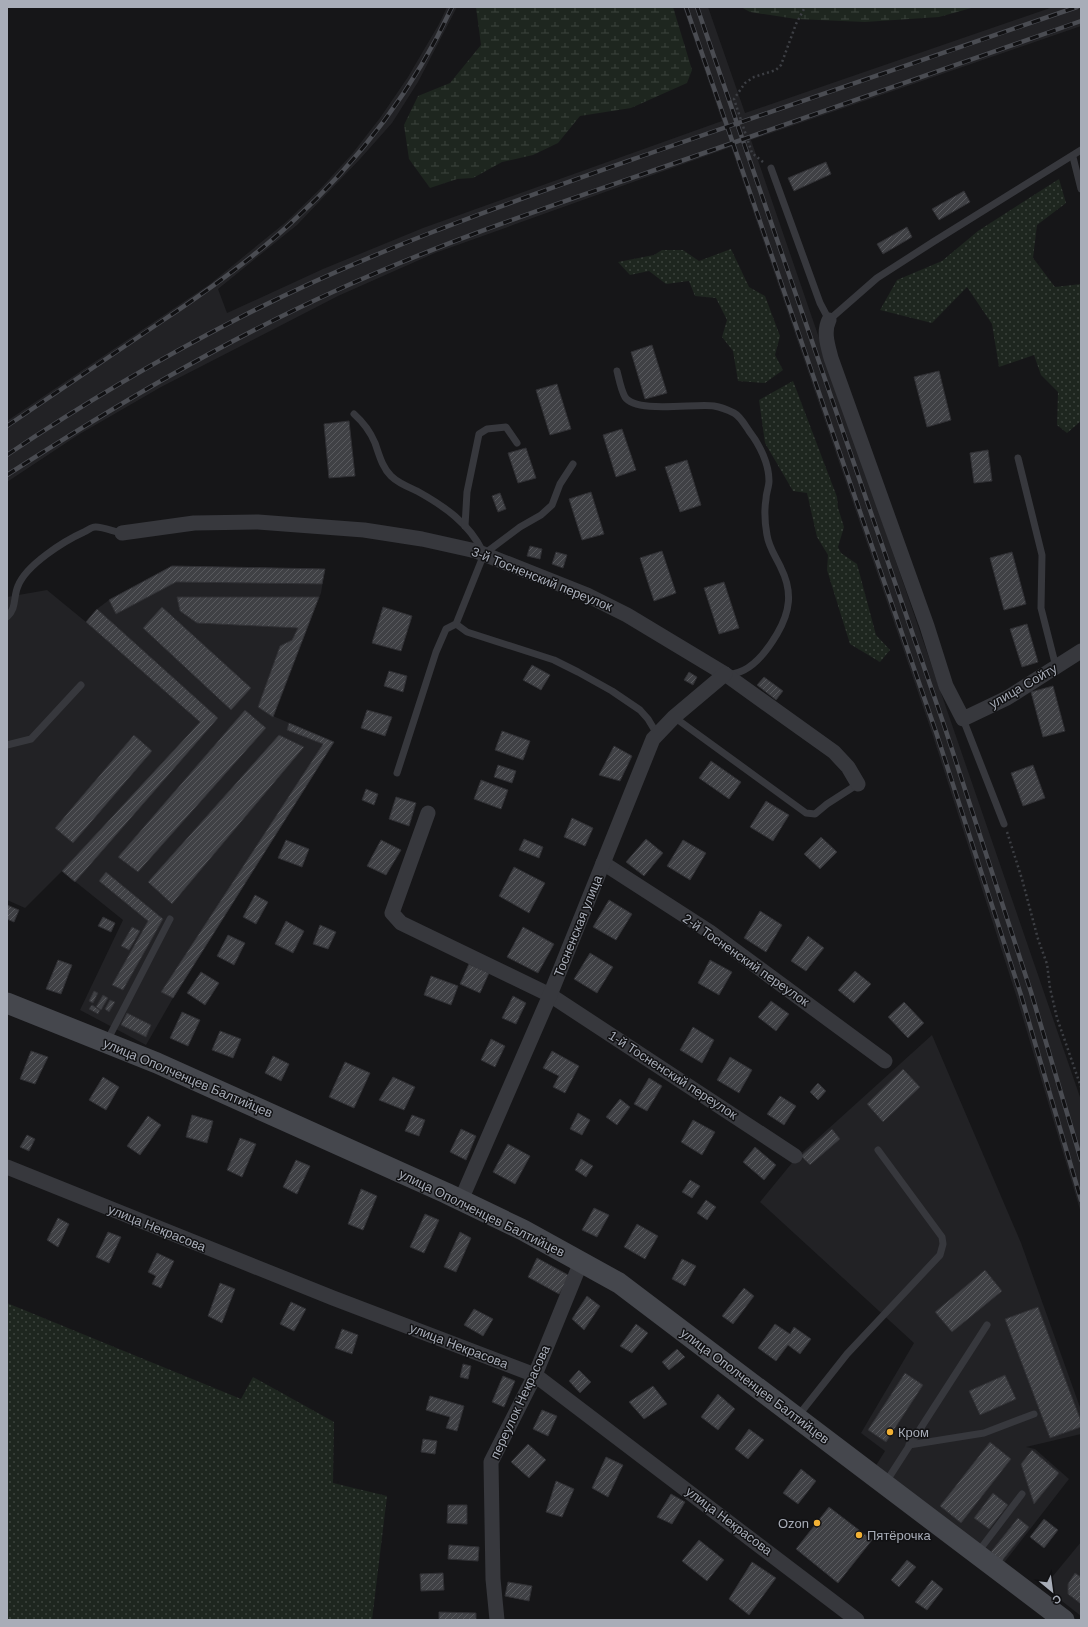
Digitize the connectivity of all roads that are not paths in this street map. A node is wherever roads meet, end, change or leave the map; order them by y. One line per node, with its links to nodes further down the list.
1 (1081, 150): 2 (lane)
2 (1073, 157): 4 (lane); 5 (lane)
3 (771, 168): 5 (lane)
4 (1081, 189)
5 (829, 320): 21 (street)
6 (616, 371): 18 (lane)
7 (354, 414): 11 (lane)
8 (517, 443): 11 (lane)
9 (1018, 458): 17 (lane)
10 (573, 464): 13 (lane)
11 (465, 526): 13 (lane)
12 (122, 533): 13 (street, 3-й Тосненский переулок); 14 (lane)
13 (484, 554): 15 (lane); 18 (street, 3-й Тосненский переулок)
14 (7, 617)
15 (456, 624): 22 (lane); 24 (lane)
16 (1081, 651): 17 (street, улица Сойту)
17 (1056, 667): 21 (street, улица Сойту)
18 (725, 674): 20 (street, Тосненская улица); 25 (street, 3-й Тосненский переулок)
19 (81, 685): 23 (lane)
20 (674, 717): 22 (street, Тосненская улица); 25 (lane)
21 (963, 719): 27 (lane)
22 (657, 734): 28 (street, Тосненская улица)
23 (7, 745)
24 (397, 773)
25 (858, 784)
26 (428, 813): 30 (street, 1-й Тосненский переулок)
27 (1004, 824)
28 (603, 863): 30 (street, Тосненская улица); 33 (street, 2-й Тосненский переулок)
29 (170, 919): 32 (lane)
30 (550, 995): 35 (street, 1-й Тосненский переулок); 37 (street, Тосненская улица)
31 (7, 1003): 32 (main road, улица Ополченцев Балтийцев)
32 (106, 1042): 37 (main road, улица Ополченцев Балтийцев)
33 (885, 1061)
34 (878, 1150): 42 (lane)
35 (796, 1156)
36 (7, 1167): 40 (street, улица Некрасова)
37 (461, 1200): 38 (main road, улица Ополченцев Балтийцев)
38 (581, 1262): 40 (street, переулок Некрасова); 42 (main road, улица Ополченцев Балтийцев)
39 (987, 1325): 43 (lane)
40 (535, 1375): 47 (street, переулок Некрасова); 48 (street, улица Некрасова)
41 (1034, 1414): 43 (lane)
42 (797, 1418): 44 (main road, улица Ополченцев Балтийцев)
43 (909, 1445): 44 (lane)
44 (885, 1484): 46 (main road, улица Ополченцев Балтийцев)
45 (1022, 1494): 46 (lane)
46 (976, 1554): 49 (main road, улица Ополченцев Балтийцев)
47 (497, 1620)
48 (857, 1620)
49 (1064, 1620)

